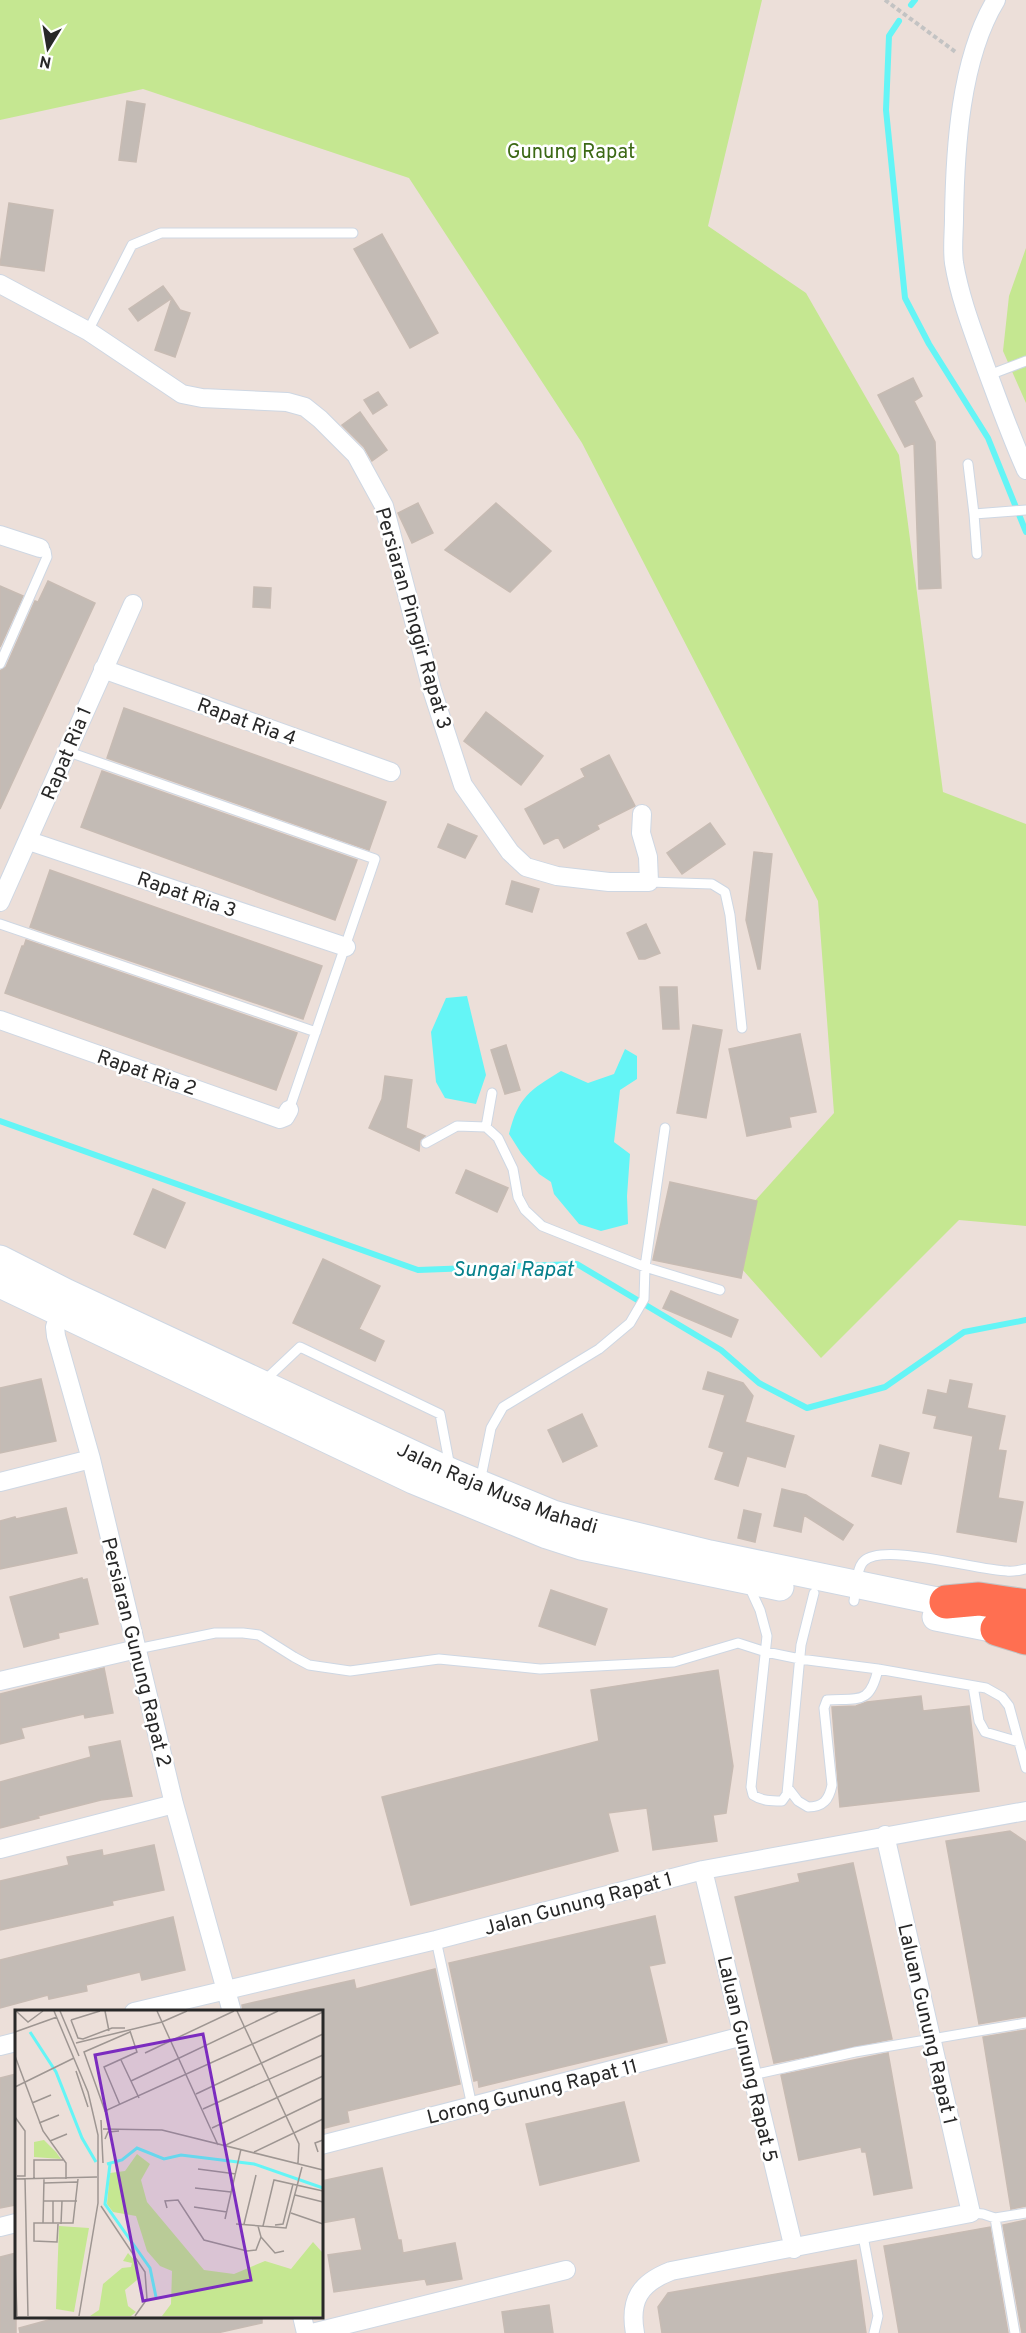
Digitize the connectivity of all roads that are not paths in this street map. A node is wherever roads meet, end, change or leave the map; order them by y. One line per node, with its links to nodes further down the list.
1 (996, 0): 6 (street)
2 (353, 233): 4 (lane)
3 (0, 284): 4 (street, Persiaran Pinggir Rapat 3)
4 (88, 331): 21 (street, Persiaran Pinggir Rapat 3)
5 (1026, 361): 6 (lane)
6 (989, 375): 8 (street)
7 (968, 464): 10 (lane)
8 (1026, 470)
9 (1026, 510): 10 (lane)
10 (974, 514): 13 (lane)
11 (0, 536): 12 (street)
12 (40, 548): 15 (lane)
13 (977, 554)
14 (133, 604): 16 (street, Rapat Ria 1)
15 (0, 664)
16 (103, 669): 17 (street, Rapat Ria 1); 18 (street, Rapat Ria 4)
17 (66, 751): 20 (street, Rapat Ria 1); 24 (lane)
18 (391, 772)
19 (642, 814): 21 (street)
20 (29, 841): 22 (street, Rapat Ria 1); 24 (street, Rapat Ria 3)
21 (650, 882): 26 (lane)
22 (0, 902)
23 (0, 924): 27 (lane)
24 (346, 947): 27 (lane)
25 (0, 1020): 29 (street, Rapat Ria 2)
26 (742, 1028)
27 (316, 1032): 29 (lane)
28 (492, 1093): 30 (lane)
29 (288, 1110)
30 (486, 1127): 32 (lane); 34 (lane)
31 (665, 1128): 34 (lane)
32 (426, 1143)
33 (0, 1259): 37 (main road, Jalan Raja Musa Mahadi)
34 (645, 1267): 36 (lane); 42 (lane)
35 (0, 1284): 37 (main road, Jalan Raja Musa Mahadi)
36 (720, 1290)
37 (63, 1303): 38 (main road, Jalan Raja Musa Mahadi); 39 (street, Persiaran Gunung Rapat 2)
38 (255, 1394): 41 (main road, Jalan Raja Musa Mahadi); 41 (lane)
39 (91, 1459): 40 (street); 50 (street, Persiaran Gunung Rapat 2)
40 (0, 1482)
41 (448, 1483): 42 (main road, Jalan Raja Musa Mahadi); 44 (main road, Jalan Raja Musa Mahadi)
42 (479, 1483): 45 (main road, Jalan Raja Musa Mahadi)
43 (1026, 1569): 45 (lane)
44 (746, 1580): 46 (main road, Jalan Raja Musa Mahadi); 51 (lane)
45 (855, 1592): 46 (main road, Jalan Raja Musa Mahadi); 47 (main road, Jalan Raja Musa Mahadi); 49 (main road, Jalan Raja Musa Mahadi)
46 (814, 1593): 52 (lane)
47 (946, 1602): 48 (highway); 49 (main road, Jalan Raja Musa Mahadi)
48 (1026, 1606)
49 (1019, 1630)
50 (137, 1649): 51 (lane); 54 (street); 59 (street, Persiaran Gunung Rapat 2)
51 (766, 1652): 52 (lane); 58 (lane)
52 (800, 1659): 53 (lane); 58 (lane)
53 (878, 1669): 55 (lane); 58 (lane)
54 (0, 1681)
55 (973, 1686): 56 (lane); 56 (lane)
56 (1019, 1742): 57 (lane)
57 (1026, 1768)
58 (788, 1788)
59 (174, 1804): 62 (street); 65 (street, Persiaran Gunung Rapat 2)
60 (1026, 1811): 61 (street, Jalan Gunung Rapat 1)
61 (885, 1835): 63 (street, Jalan Gunung Rapat 1); 70 (street, Laluan Gunung Rapat 1)
62 (0, 1849)
63 (703, 1870): 64 (street, Jalan Gunung Rapat 1); 69 (street, Laluan Gunung Rapat 5)
64 (436, 1940): 65 (street, Jalan Gunung Rapat 1); 74 (lane)
65 (226, 1989): 66 (street, Jalan Gunung Rapat 1); 67 (street, Persiaran Gunung Rapat 2)
66 (142, 2010)
67 (231, 2010)
68 (1026, 2023): 70 (lane)
69 (743, 2036): 73 (street, Laluan Gunung Rapat 5); 74 (street, Lorong Gunung Rapat 11)
70 (931, 2039): 73 (lane); 77 (street, Laluan Gunung Rapat 1)
71 (15, 2042): 72 (street)
72 (0, 2046)
73 (752, 2075): 82 (street, Laluan Gunung Rapat 5)
74 (472, 2106): 75 (street, Lorong Gunung Rapat 11)
75 (322, 2145)
76 (1026, 2212): 78 (lane)
77 (971, 2213): 78 (lane); 81 (street)
78 (995, 2218): 89 (lane)
79 (15, 2223): 80 (street)
80 (0, 2227)
81 (863, 2236): 82 (street); 88 (lane)
82 (794, 2249): 87 (street)
83 (567, 2270): 86 (street)
84 (302, 2318): 85 (street)
85 (306, 2333)
86 (312, 2333)
87 (635, 2333)
88 (874, 2333)
89 (1015, 2333)

